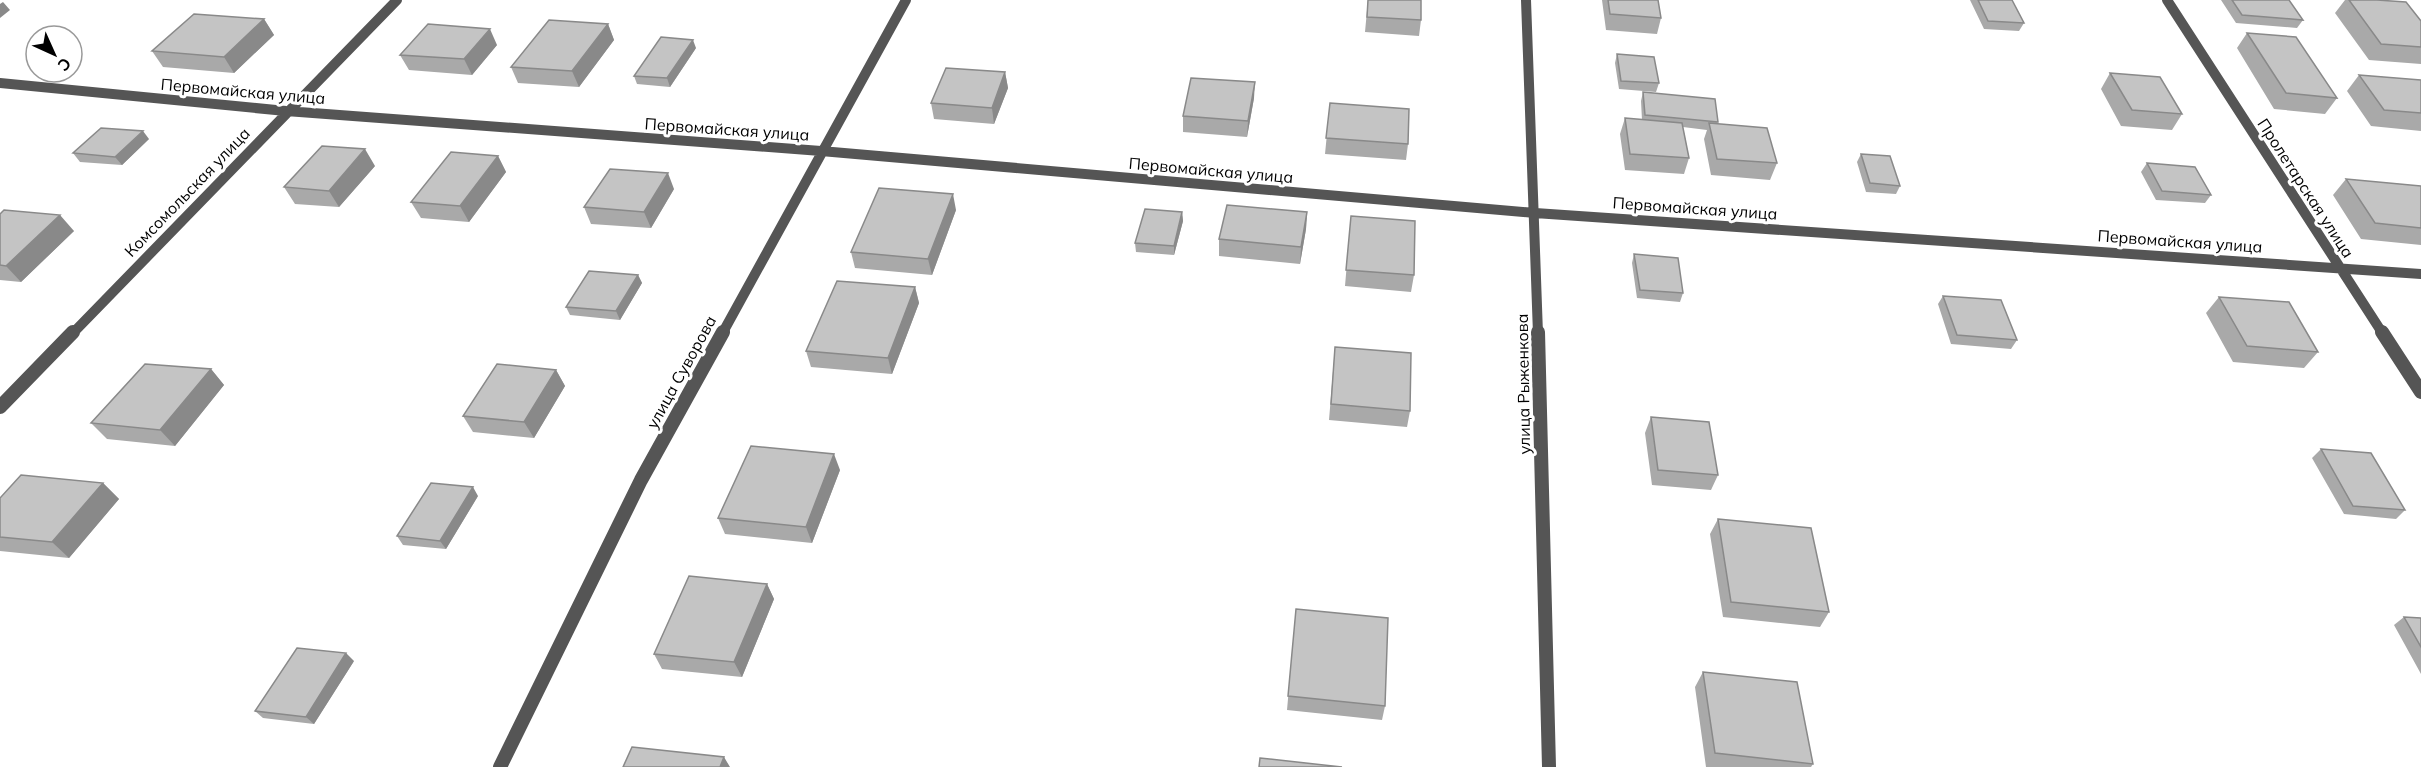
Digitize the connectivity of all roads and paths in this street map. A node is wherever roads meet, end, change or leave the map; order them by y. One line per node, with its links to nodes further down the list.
1 (397, 0): 6 (street, Комсомольская улица)
2 (906, 0): 7 (street, улица Суворова)
3 (1526, 0): 8 (street, улица Рыженкова)
4 (2167, 0): 9 (street, Пролетарская улица)
5 (0, 83): 6 (street, Первомайская улица)
6 (286, 111): 7 (street, Первомайская улица); 12 (street, Комсомольская улица)
7 (821, 151): 8 (street, Первомайская улица); 13 (street, улица Суворова)
8 (1535, 213): 9 (street, Первомайская улица); 14 (street, улица Рыженкова)
9 (2339, 267): 10 (street, Первомайская улица); 11 (street, Пролетарская улица)
10 (2421, 274)
11 (2421, 392)
12 (0, 407)
13 (500, 767)
14 (1549, 767)

